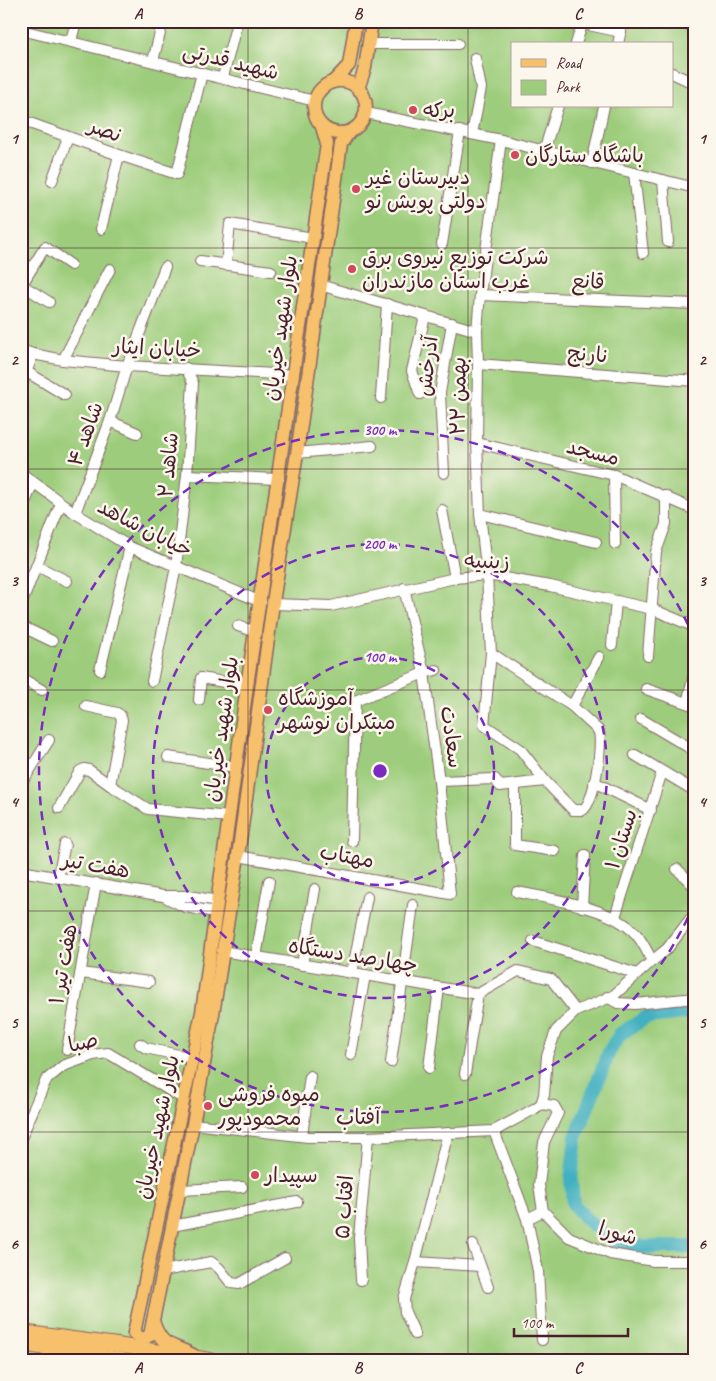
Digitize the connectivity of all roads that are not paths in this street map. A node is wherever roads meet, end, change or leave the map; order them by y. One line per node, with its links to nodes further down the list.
1 (76, 21): 13 (street)
2 (163, 21): 19 (street)
3 (356, 21): 24 (main road)
4 (372, 21): 16 (main road)
5 (570, 21): 8 (street)
6 (623, 21): 12 (street)
7 (680, 21): 10 (street)
8 (582, 24): 12 (street); 14 (street)
9 (236, 26): 22 (street)
10 (695, 29)
11 (21, 30): 13 (street, شهید قدرتی)
12 (621, 32): 15 (street)
13 (71, 41): 19 (street, شهید قدرتی)
14 (577, 42)
15 (618, 42)
16 (368, 44): 17 (street); 25 (main road)
17 (458, 44)
18 (475, 58): 34 (street)
19 (153, 61): 20 (street, شهید قدرتی)
20 (202, 73): 22 (street, شهید قدرتی); 38 (street, نصر)
21 (674, 74): 23 (street)
22 (223, 78): 26 (street, شهید قدرتی)
23 (689, 81)
24 (334, 82): 25 (main road); 26 (main road)
25 (358, 89): 29 (main road)
26 (315, 101): 31 (main road)
27 (557, 108): 37 (street)
28 (604, 108): 39 (street)
29 (366, 113): 32 (street); 33 (main road)
30 (21, 120): 35 (street, نصر)
31 (322, 127): 33 (main road); 45 (main road, بلوار شهید خیریان)
32 (460, 131): 34 (street); 47 (street)
33 (350, 132): 56 (main road, بلوار شهید خیریان)
34 (472, 134): 36 (street)
35 (68, 137): 38 (street, نصر); 42 (street)
36 (501, 140): 37 (street); 57 (street, ۲۲ بهمن)
37 (544, 151): 39 (street)
38 (119, 155): 44 (street)
39 (592, 163): 40 (street)
40 (634, 173): 41 (street); 48 (street)
41 (663, 180): 43 (street); 46 (street)
42 (52, 181)
43 (695, 188)
44 (101, 229)
45 (312, 238): 51 (street); 71 (main road, بلوار شهید خیریان)
46 (668, 242)
47 (442, 244)
48 (643, 254)
49 (200, 261): 51 (street)
50 (71, 265): 55 (street)
51 (226, 265): 54 (street)
52 (165, 267): 68 (street, شاهد ۴)
53 (110, 270): 66 (street)
54 (270, 271)
55 (22, 285): 58 (street)
56 (320, 285): 59 (street); 81 (main road, بلوار شهید خیریان)
57 (480, 295): 60 (street, قانع); 63 (street, ۲۲ بهمن)
58 (49, 302)
59 (387, 304): 61 (street); 76 (street)
60 (695, 304)
61 (425, 316): 62 (street); 74 (street)
62 (452, 323): 63 (street); 83 (street, آذرخش)
63 (477, 331): 67 (street, ۲۲ بهمن)
64 (21, 350): 65 (street, خیابان ایثار)
65 (32, 354): 66 (street, خیابان ایثار); 70 (street)
66 (63, 360): 68 (street, خیابان ایثار)
67 (478, 364): 72 (street, نارنج); 79 (street, ۲۲ بهمن)
68 (127, 366): 69 (street, خیابان ایثار); 77 (street, شاهد ۴)
69 (186, 368): 71 (street, خیابان ایثار); 84 (street, شاهد ۲)
70 (26, 372): 73 (street); 75 (street)
71 (293, 374): 86 (main road, بلوار شهید خیریان)
72 (695, 381)
73 (21, 388)
74 (420, 394)
75 (65, 395)
76 (381, 398)
77 (110, 421): 78 (street); 93 (street, شاهد ۴)
78 (137, 433)
79 (477, 443): 85 (street, مسجد); 94 (street, ۲۲ بهمن)
80 (372, 446): 81 (street)
81 (297, 453): 105 (main road, بلوار شهید خیریان)
82 (21, 473): 87 (street, خیابان شاهد)
83 (444, 473)
84 (187, 475): 86 (street); 99 (street, شاهد ۲)
85 (614, 475): 88 (street, مسجد); 96 (street)
86 (279, 479): 105 (main road, بلوار شهید خیریان)
87 (33, 483): 89 (street, خیابان شاهد); 92 (street)
88 (666, 496): 91 (street, مسجد); 107 (street)
89 (61, 503): 93 (street, خیابان شاهد); 98 (street)
90 (442, 510): 101 (street)
91 (695, 510)
92 (21, 512)
93 (76, 513): 97 (street, خیابان شاهد)
94 (480, 514): 95 (street); 100 (street, ۲۲ بهمن)
95 (596, 542)
96 (615, 544)
97 (130, 547): 99 (street, خیابان شاهد); 117 (street)
98 (37, 566): 102 (street); 106 (street)
99 (176, 567): 105 (street, خیابان شاهد); 122 (street, شاهد ۲)
100 (487, 576): 101 (street, زینبیه); 104 (street, زینبیه); 114 (street, ۲۲ بهمن)
101 (455, 578): 103 (street, زینبیه)
102 (67, 581)
103 (404, 588): 105 (street, زینبیه); 120 (street, سعادت)
104 (616, 601): 107 (street, زینبیه); 113 (street)
105 (267, 603): 111 (main road, بلوار شهید خیریان); 151 (main road, بلوار شهید خیریان)
106 (21, 605)
107 (652, 609): 110 (street, زینبیه); 115 (street)
108 (21, 626): 112 (street)
109 (238, 626): 111 (street)
110 (695, 627)
111 (256, 632): 123 (main road, بلوار شهید خیریان)
112 (52, 641)
113 (612, 645)
114 (491, 653): 129 (street, ۲۲ بهمن); 138 (street, ۲۲ بهمن)
115 (648, 656)
116 (599, 657): 129 (street)
117 (100, 670)
118 (436, 670): 120 (street)
119 (695, 671): 127 (street)
120 (424, 673): 137 (street, سعادت); 147 (street)
121 (21, 678): 125 (street)
122 (152, 680)
123 (247, 686): 126 (street); 135 (main road, بلوار شهید خیریان)
124 (646, 689): 127 (street)
125 (42, 690)
126 (199, 700)
127 (691, 705)
128 (86, 706): 141 (street)
129 (572, 706): 139 (street, ۲۲ بهمن)
130 (641, 719): 132 (street)
131 (49, 740): 140 (street)
132 (695, 751)
133 (635, 755): 136 (street)
134 (168, 757): 135 (street)
135 (236, 767): 146 (main road, بلوار شهید خیریان)
136 (662, 772): 143 (street); 145 (street, بستان ۱)
137 (439, 781): 142 (street); 160 (street, سعادت)
138 (545, 782): 139 (street, ۲۲ بهمن); 142 (street)
139 (594, 782): 145 (street)
140 (21, 784)
141 (110, 785): 144 (street); 146 (street)
142 (515, 786): 149 (street)
143 (695, 791)
144 (58, 808)
145 (651, 810): 167 (street, بستان ۱)
146 (229, 817): 163 (main road, بلوار شهید خیریان)
147 (352, 841)
148 (64, 844): 154 (street)
149 (555, 851)
150 (585, 855): 164 (street)
151 (238, 856): 160 (street, مهتاب); 165 (main road, بلوار شهید خیریان)
152 (677, 869): 157 (street)
153 (21, 871): 154 (street, هفت تیر)
154 (58, 877): 156 (street, هفت تیر)
155 (269, 881): 170 (street)
156 (96, 883): 163 (street, هفت تیر); 174 (street, هفت تیر ۱)
157 (695, 887)
158 (315, 889): 172 (street)
159 (517, 892): 164 (street)
160 (450, 894)
161 (367, 897): 173 (street)
162 (413, 905): 178 (street)
163 (217, 906): 165 (main road); 187 (main road, بلوار شهید خیریان)
164 (582, 907): 167 (street)
165 (230, 908): 169 (main road, بلوار شهید خیریان)
166 (695, 913): 171 (street)
167 (615, 917): 171 (street)
168 (533, 941): 175 (street)
169 (222, 951): 170 (street, چهارصد دستگاه); 194 (main road, بلوار شهید خیریان)
170 (256, 957): 172 (street, چهارصد دستگاه)
171 (652, 961): 175 (street)
172 (302, 965): 173 (street, چهارصد دستگاه)
173 (352, 973): 176 (street, چهارصد دستگاه)
174 (81, 974): 177 (street); 185 (street, هفت تیر ۱)
175 (637, 974): 181 (street)
176 (365, 975): 178 (street, چهارصد دستگاه); 186 (street)
177 (149, 982)
178 (402, 982): 179 (street, چهارصد دستگاه); 188 (street)
179 (439, 988): 180 (street, چهارصد دستگاه); 189 (street)
180 (478, 994): 183 (street); 190 (street)
181 (607, 998): 182 (street); 183 (street)
182 (695, 998)
183 (576, 1011): 193 (street)
184 (140, 1044): 187 (street)
185 (67, 1050)
186 (351, 1055)
187 (192, 1058): 192 (main road, بلوار شهید خیریان)
188 (391, 1062)
189 (429, 1068)
190 (465, 1074)
191 (310, 1076): 197 (street)
192 (184, 1099): 199 (street, صبا); 216 (main road, بلوار شهید خیریان)
193 (541, 1104): 195 (street); 203 (street)
194 (193, 1124): 197 (street, آفتاب); 201 (main road, بلوار شهید خیریان)
195 (494, 1131): 196 (street, آفتاب); 204 (street)
196 (448, 1133): 198 (street, آفتاب); 209 (street)
197 (302, 1136): 198 (street, آفتاب)
198 (368, 1137): 212 (street, افتاب ۵)
199 (21, 1138)
200 (242, 1187): 201 (street)
201 (180, 1190): 205 (main road, بلوار شهید خیریان)
202 (297, 1202): 205 (street)
203 (543, 1212): 204 (street); 208 (street, شورا)
204 (527, 1218): 218 (street)
205 (172, 1226): 211 (main road, بلوار شهید خیریان)
206 (473, 1245): 210 (street)
207 (285, 1258): 211 (street)
208 (695, 1261)
209 (416, 1262): 210 (street); 217 (street)
210 (480, 1266): 213 (street)
211 (163, 1271): 214 (main road, بلوار شهید خیریان)
212 (361, 1280)
213 (488, 1288)
214 (153, 1321): 216 (main road, بلوار شهید خیریان); 221 (main road)
215 (21, 1332): 220 (highway)
216 (134, 1333): 220 (main road)
217 (415, 1334)
218 (542, 1340)
219 (21, 1344): 222 (highway)
220 (117, 1345): 221 (highway)
221 (205, 1359)
222 (122, 1360)

